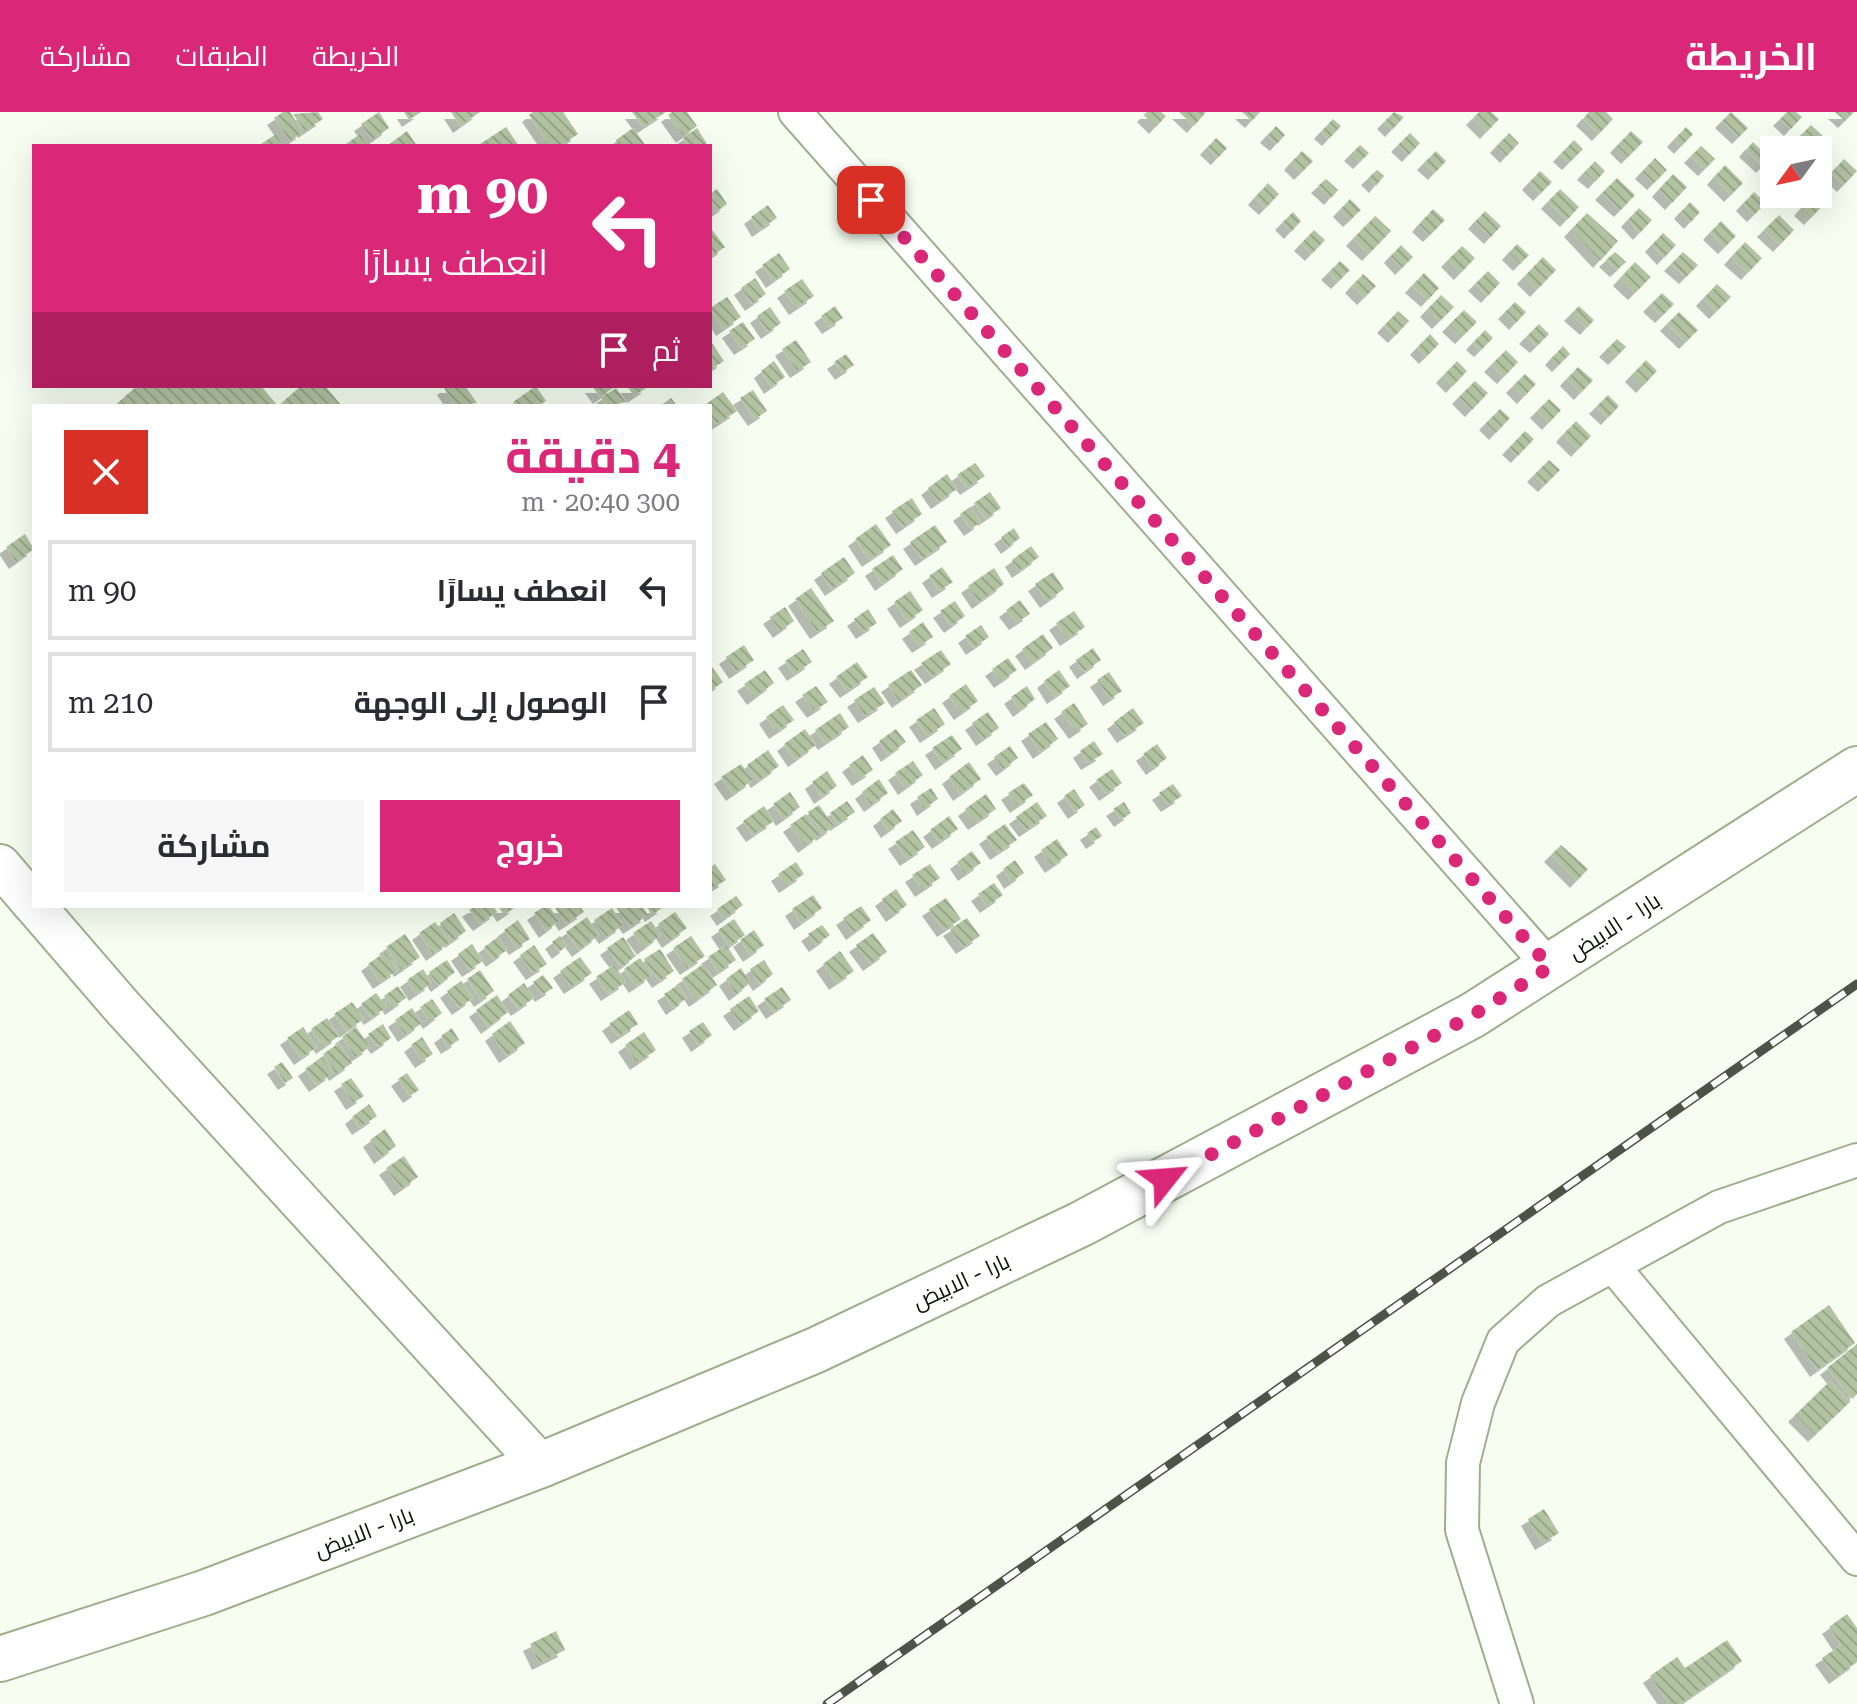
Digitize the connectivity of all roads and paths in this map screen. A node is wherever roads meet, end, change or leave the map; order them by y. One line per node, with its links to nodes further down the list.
1 (795, 112): 6 (street)
2 (1857, 769): 6 (main road, بارا - الابيض)
3 (0, 865): 4 (street)
4 (32, 903)
5 (37, 908): 9 (street)
6 (1550, 967): 9 (main road, بارا - الابيض)
7 (1857, 1160): 8 (street)
8 (1613, 1266): 10 (street); 12 (street)
9 (541, 1465): 11 (main road, بارا - الابيض)
10 (1857, 1559)
11 (0, 1659)
12 (1517, 1704)

